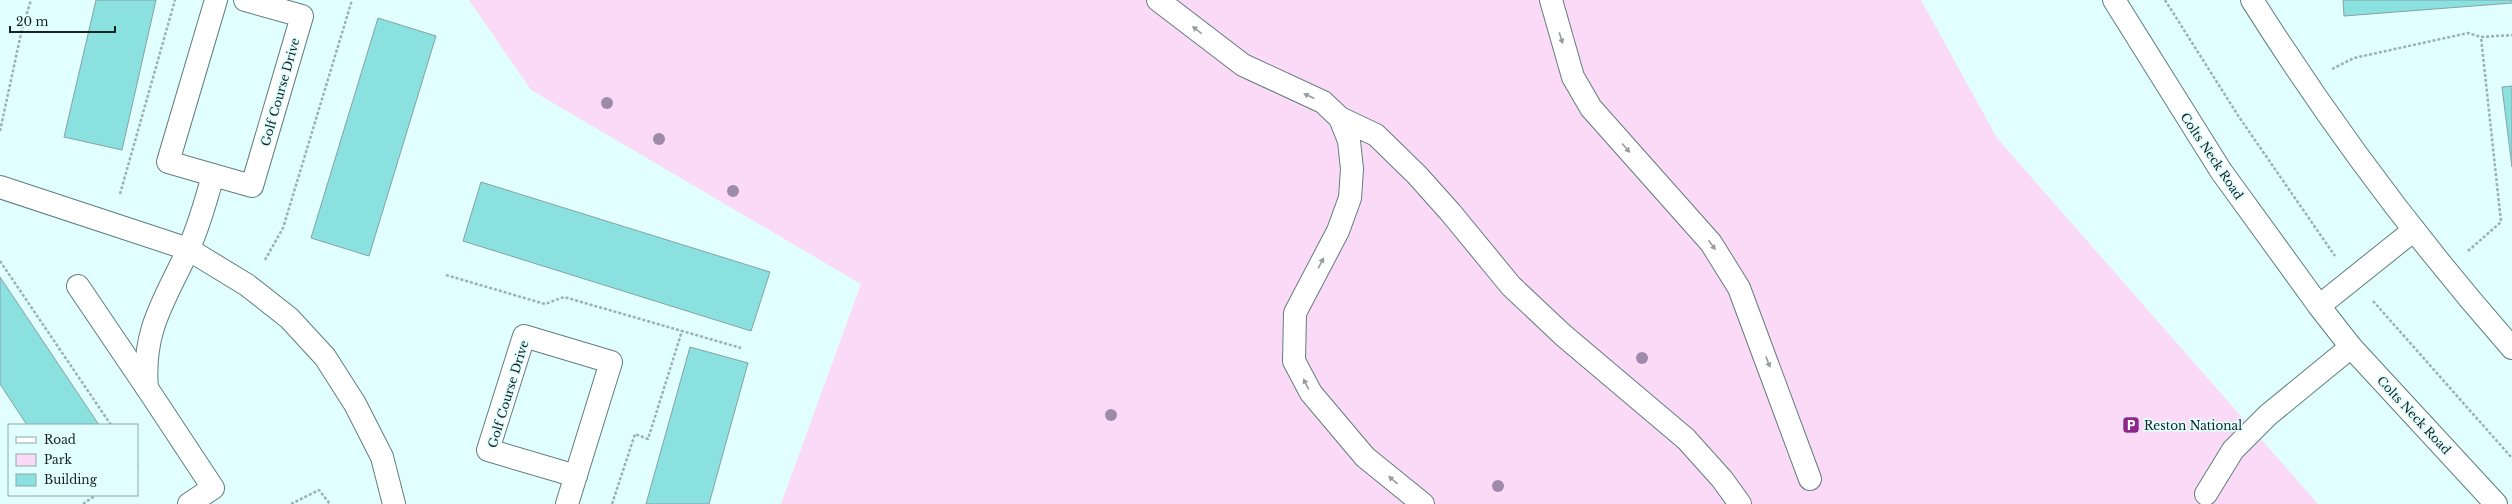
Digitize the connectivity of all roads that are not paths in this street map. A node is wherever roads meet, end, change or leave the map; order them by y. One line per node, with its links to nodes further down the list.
1 (216, 0): 8 (street, Golf Course Drive)
2 (245, 0): 8 (street, Golf Course Drive)
3 (1158, 0): 7 (street, one-way to 3)
4 (1551, 0): 18 (street, one-way to 18)
5 (2114, 0): 13 (street, Colts Neck Road)
6 (2252, 0): 10 (street)
7 (1340, 118): 23 (street, one-way to 7); 24 (street)
8 (213, 175): 11 (street)
9 (0, 187): 11 (street)
10 (2414, 230): 13 (street); 15 (street)
11 (188, 249): 16 (street); 21 (street)
12 (78, 286): 16 (street)
13 (2319, 306): 14 (street, Colts Neck Road)
14 (2351, 346): 19 (street); 25 (street, Colts Neck Road)
15 (2512, 348)
16 (147, 388): 20 (street)
17 (576, 476): 17 (street, Golf Course Drive); 22 (street, Golf Course Drive)
18 (1810, 479)
19 (2206, 494)
20 (189, 504)
21 (394, 504)
22 (567, 504)
23 (1424, 504)
24 (1740, 504)
25 (2496, 504)

